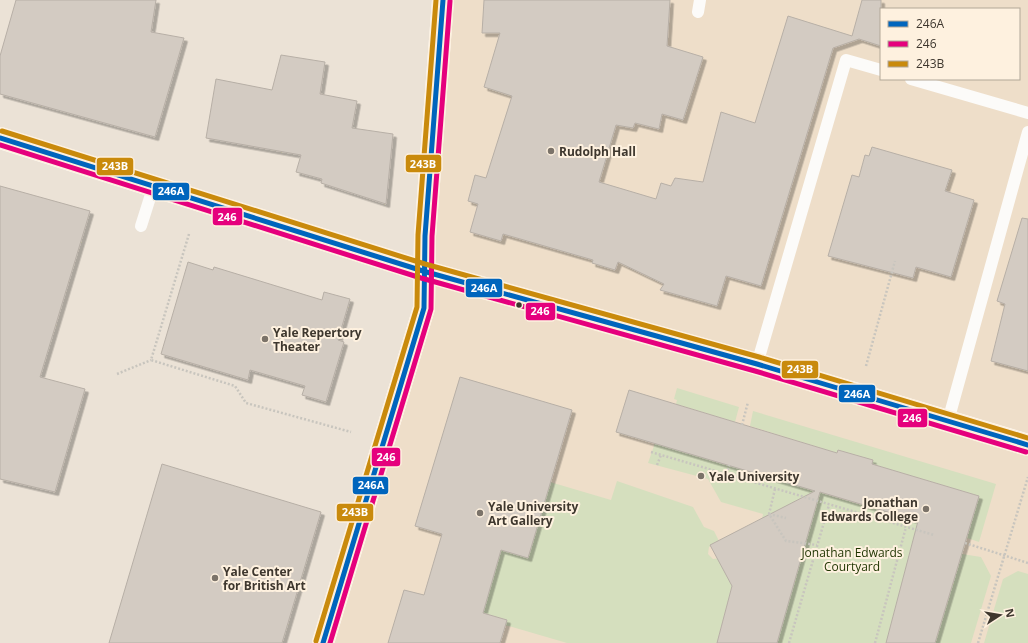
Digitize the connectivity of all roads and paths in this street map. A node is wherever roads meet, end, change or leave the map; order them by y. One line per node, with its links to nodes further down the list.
1 (443, 0): 11 (main road)
2 (880, 70): 13 (lane)
3 (914, 80): 4 (lane)
4 (1028, 113)
5 (1028, 132): 17 (lane)
6 (0, 138): 7 (main road)
7 (154, 185): 8 (lane); 11 (main road)
8 (141, 226)
9 (189, 234): 12 (path)
10 (895, 261): 14 (path)
11 (423, 271): 13 (main road); 37 (main road)
12 (151, 360): 15 (path); 19 (path)
13 (757, 364): 17 (main road)
14 (866, 366)
15 (117, 374)
16 (748, 402): 18 (path)
17 (948, 421): 20 (main road)
18 (742, 425)
19 (351, 432)
20 (1028, 444)
21 (651, 452): 22 (path)
22 (661, 455): 23 (path); 25 (path)
23 (657, 465)
24 (729, 465): 25 (path)
25 (727, 474): 27 (path)
26 (1028, 477): 35 (path)
27 (775, 489): 28 (path); 29 (path)
28 (829, 505): 31 (path); 34 (path)
29 (769, 514): 30 (path); 34 (path)
30 (786, 518)
31 (906, 527): 32 (path); 39 (path)
32 (934, 535)
33 (965, 543): 35 (path)
34 (817, 545): 38 (path)
35 (1004, 555): 36 (path); 40 (path)
36 (1028, 563)
37 (322, 643)
38 (789, 643)
39 (875, 643)
40 (978, 643)

